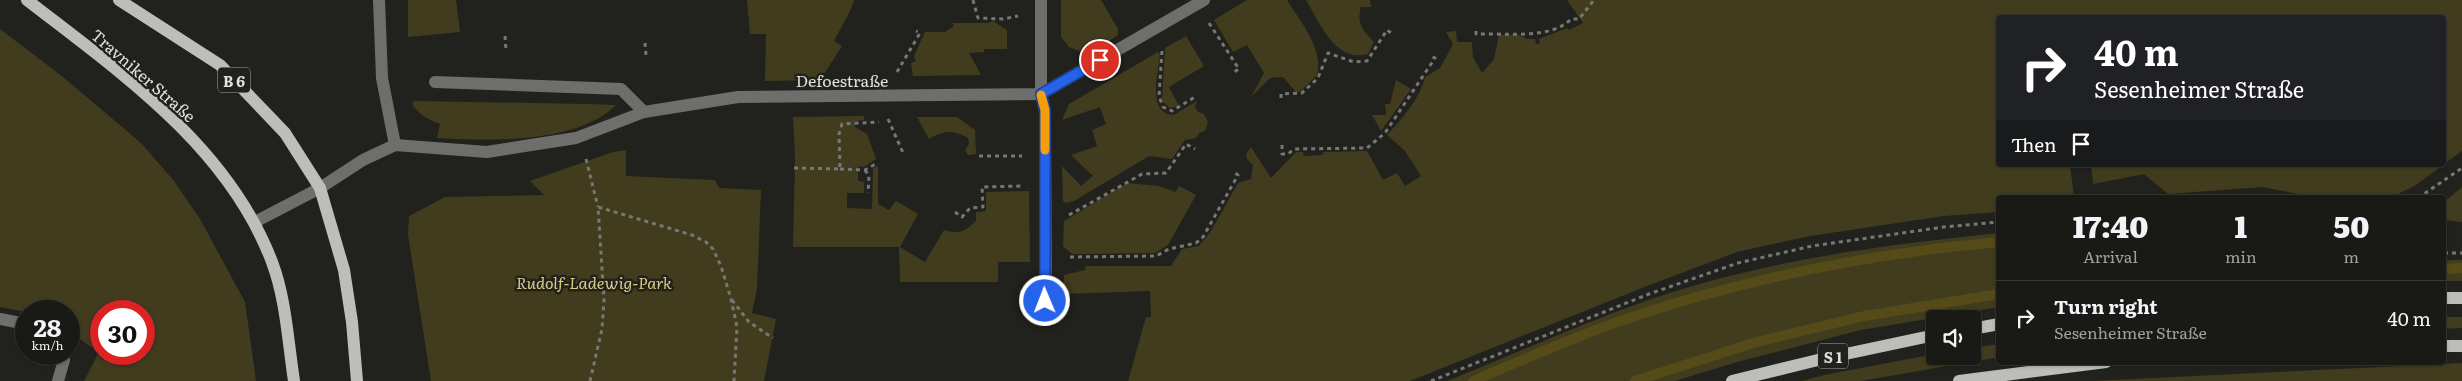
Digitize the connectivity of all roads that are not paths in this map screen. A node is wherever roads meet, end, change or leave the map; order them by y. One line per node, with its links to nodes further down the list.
1 (27, 0): 11 (main road, Travniker Straße)
2 (119, 0): 10 (main road, B 6)
3 (379, 0): 9 (street)
4 (1041, 0): 7 (street)
5 (1204, 0): 7 (street)
6 (435, 82): 8 (street)
7 (1041, 94): 8 (street, Defoestraße); 15 (street)
8 (644, 112): 9 (street, Defoestraße)
9 (395, 144): 10 (street)
10 (320, 188): 11 (street); 26 (main road, B 6)
11 (255, 222): 25 (main road, Travniker Straße)
12 (2446, 298): 13 (main road)
13 (2462, 298)
14 (0, 319): 16 (street)
15 (1046, 320)
16 (15, 322)
17 (1996, 325): 18 (main road)
18 (1981, 327)
19 (1926, 337): 27 (main road, S 1)
20 (2446, 346): 21 (main road)
21 (2462, 346)
22 (63, 365): 24 (street)
23 (2080, 365): 28 (main road)
24 (58, 381)
25 (294, 381)
26 (357, 381)
27 (1732, 381)
28 (1959, 381)

